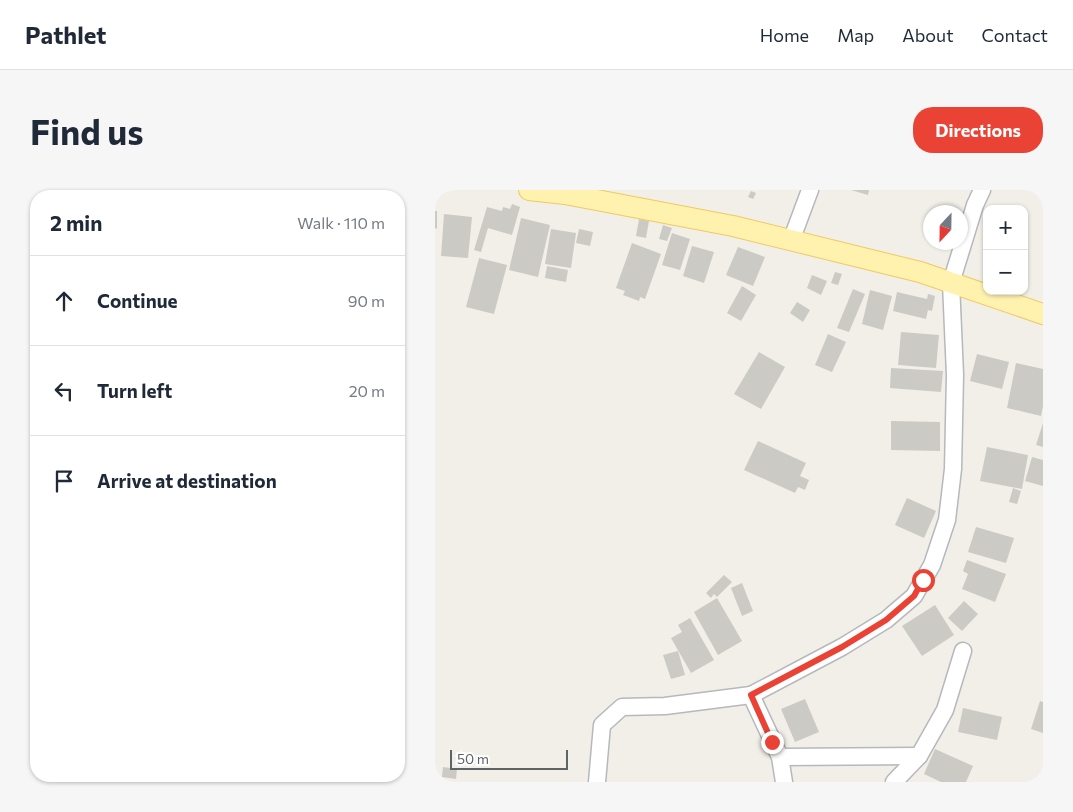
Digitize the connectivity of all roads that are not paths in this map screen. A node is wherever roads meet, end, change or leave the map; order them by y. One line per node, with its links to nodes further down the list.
1 (529, 190): 4 (main road)
2 (810, 190): 4 (street)
3 (983, 190): 5 (street)
4 (791, 240): 5 (main road)
5 (951, 283): 6 (main road); 8 (street)
6 (1043, 314)
7 (963, 651): 9 (street)
8 (751, 695): 10 (street); 11 (street)
9 (919, 756): 10 (street); 13 (street)
10 (779, 757): 12 (street)
11 (597, 782)
12 (784, 782)
13 (894, 782)

